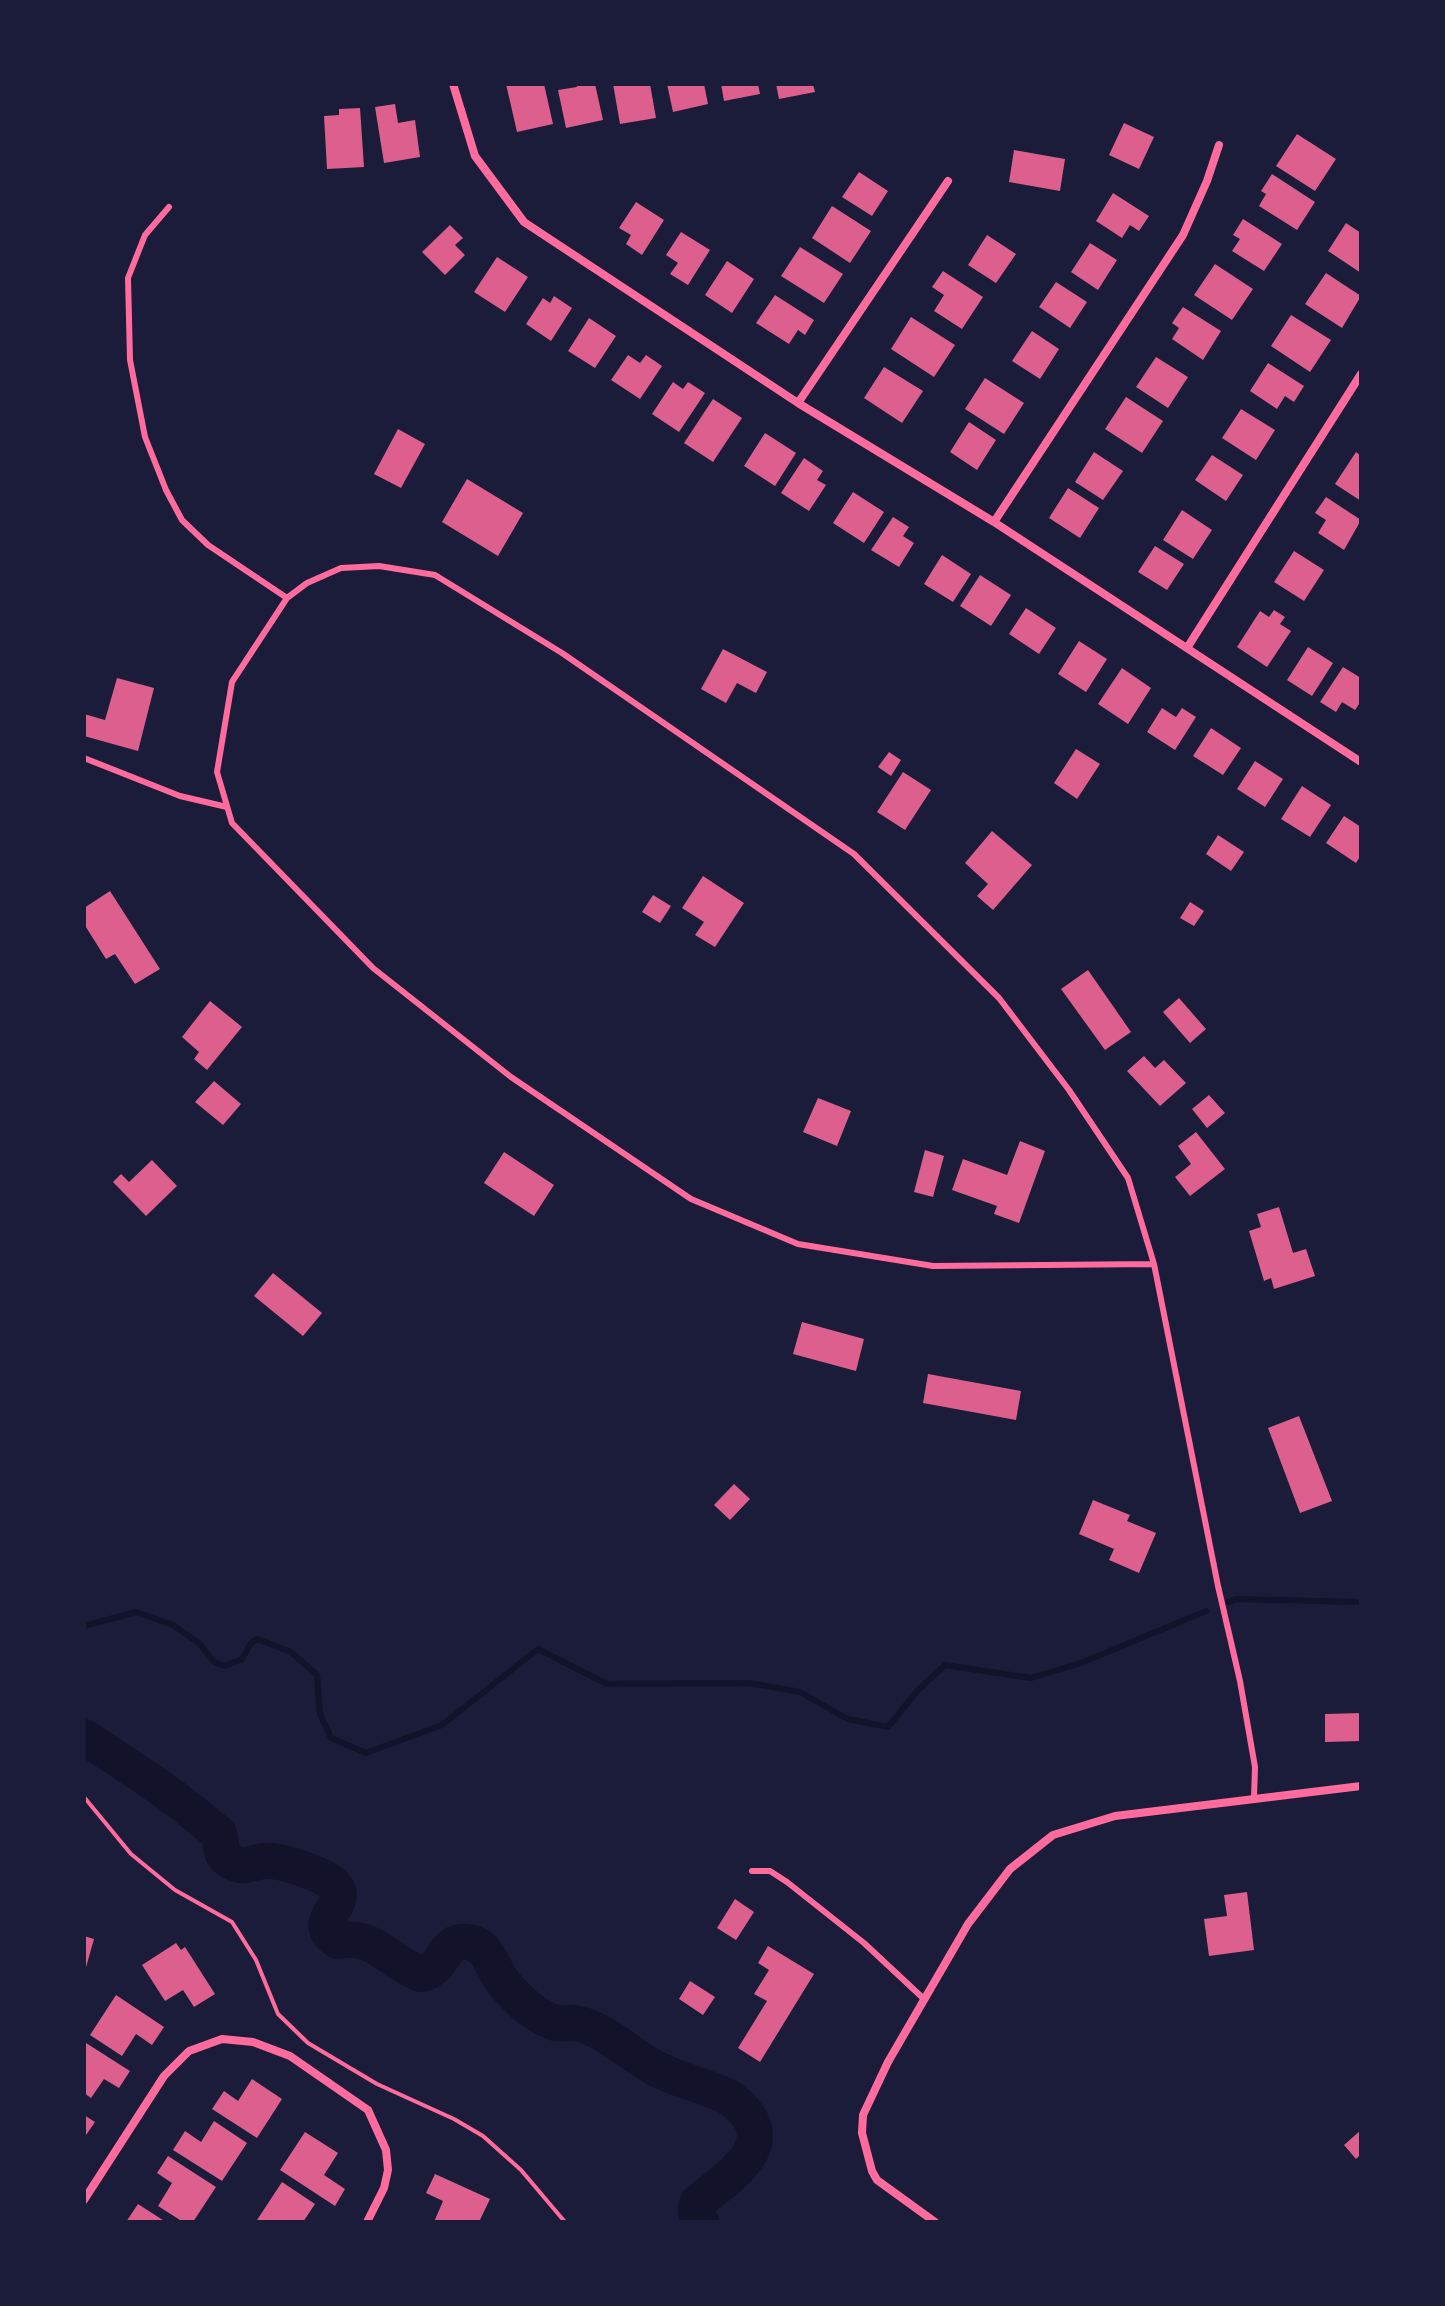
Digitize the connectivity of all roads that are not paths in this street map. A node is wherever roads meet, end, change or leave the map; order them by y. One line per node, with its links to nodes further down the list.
1 (453, 84): 6 (street)
2 (1219, 145): 7 (street)
3 (948, 181): 6 (street)
4 (169, 207): 8 (lane)
5 (1361, 374): 9 (street)
6 (798, 403): 7 (street)
7 (994, 522): 9 (street)
8 (287, 598): 12 (lane); 13 (lane)
9 (1187, 648): 11 (street)
10 (84, 758): 12 (lane)
11 (1361, 762)
12 (227, 807): 13 (lane)
13 (1154, 1264): 15 (lane)
14 (1361, 1786): 15 (street)
15 (1254, 1798): 17 (street)
16 (752, 1871): 17 (lane)
17 (924, 1999): 20 (street)
18 (84, 2200): 19 (street)
19 (367, 2222)
20 (935, 2222)

